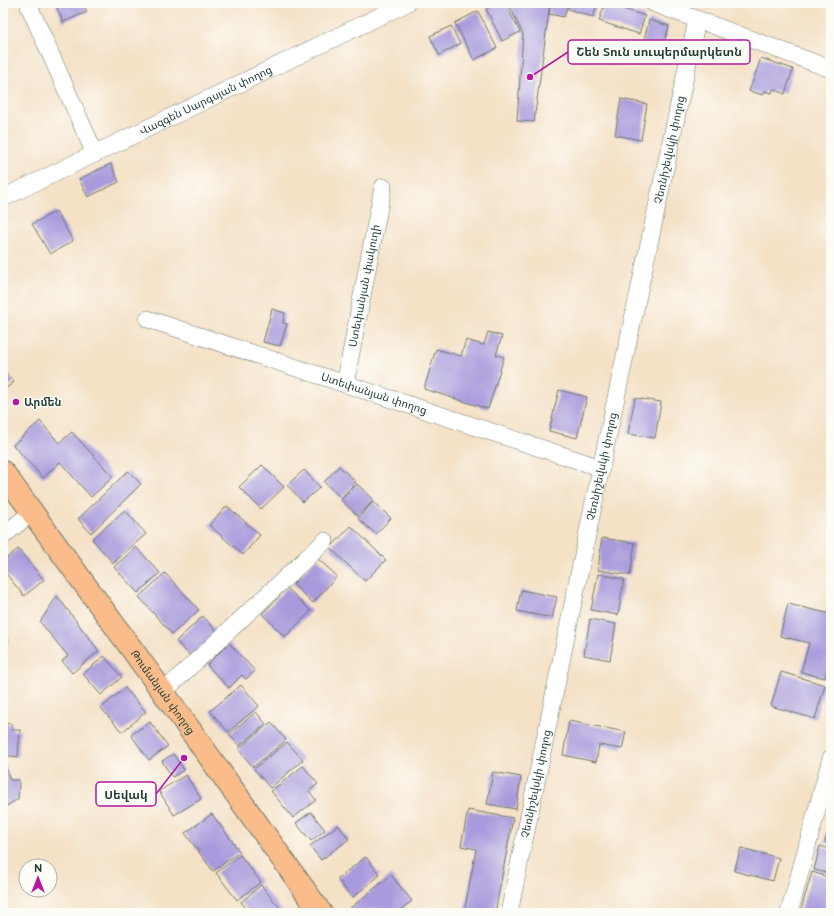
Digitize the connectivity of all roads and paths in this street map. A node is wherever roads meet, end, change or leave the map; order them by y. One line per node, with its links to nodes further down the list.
1 (30, 3): 6 (street)
2 (407, 3): 6 (street, Վազգեն Սարգսյան փողոց)
3 (653, 3): 4 (street)
4 (697, 20): 5 (street); 11 (street, Չեռնիշեվսկի փողոց)
5 (831, 69)
6 (95, 154): 8 (street, Վազգեն Սարգսյան փողոց)
7 (383, 187): 10 (street, Ստեփանյան փակուղի)
8 (3, 198)
9 (148, 319): 10 (street, Ստեփանյան փողոց)
10 (345, 384): 11 (street, Ստեփանյան փողոց)
11 (600, 468): 19 (street, Չեռնիշեվսկի փողոց)
12 (3, 472): 13 (main road, Թումանյան փողոց)
13 (32, 512): 14 (street); 16 (main road, Թումանյան փողոց)
14 (3, 536)
15 (325, 540): 16 (street)
16 (163, 692): 18 (main road, Թումանյան փողոց)
17 (831, 758): 20 (street)
18 (321, 913)
19 (509, 913)
20 (789, 913)

